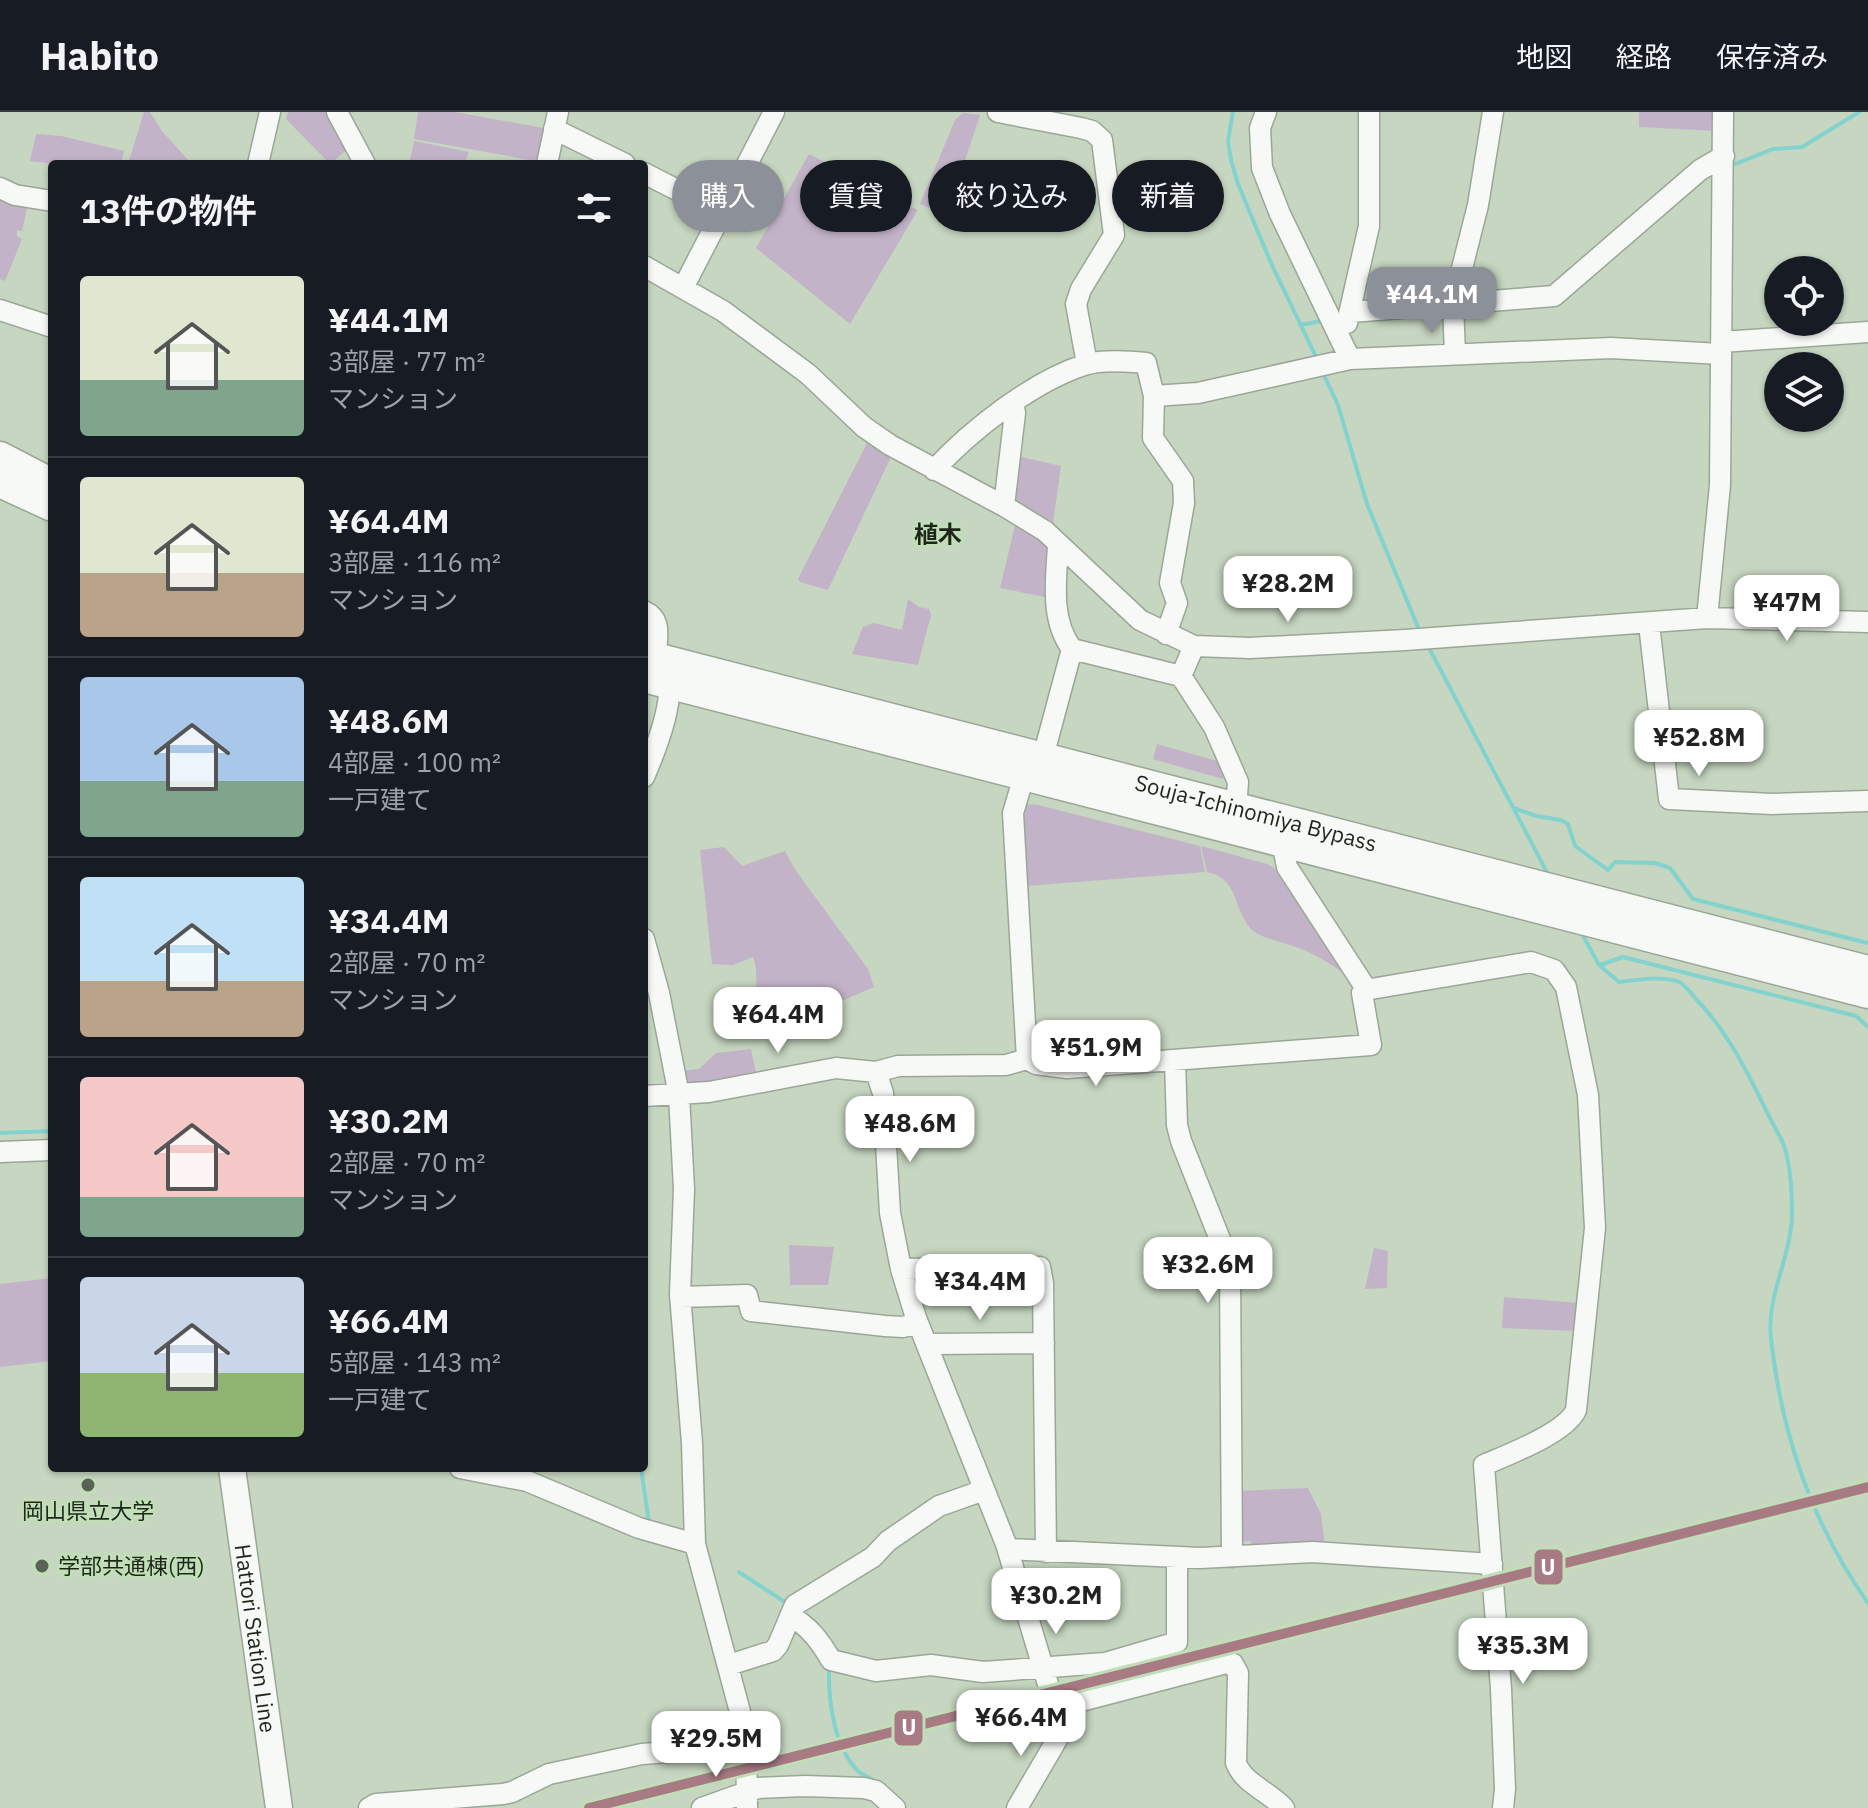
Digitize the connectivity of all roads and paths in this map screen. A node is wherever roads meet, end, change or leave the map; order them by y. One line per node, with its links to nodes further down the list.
1 (270, 112): 10 (street)
2 (337, 112): 11 (street)
3 (774, 112): 14 (street)
4 (998, 112): 31 (street)
5 (1266, 112): 30 (street)
6 (1369, 112): 25 (street)
7 (1493, 112): 23 (street)
8 (1723, 112): 15 (street)
9 (556, 120): 12 (street); 13 (street)
10 (259, 160)
11 (363, 160)
12 (548, 160)
13 (619, 160)
14 (749, 160)
15 (1724, 163): 23 (street); 28 (street)
16 (648, 175): 17 (street)
17 (672, 187)
18 (0, 188): 19 (street)
19 (48, 200)
20 (712, 232): 22 (street)
21 (648, 268): 22 (street)
22 (683, 288): 35 (street)
23 (1453, 309): 25 (street); 29 (street)
24 (0, 310): 26 (street)
25 (1351, 312): 30 (street)
26 (48, 326)
27 (1868, 332): 28 (street)
28 (1721, 348): 29 (street); 42 (street)
29 (1455, 354): 30 (street)
30 (1347, 360): 32 (street)
31 (1087, 364): 32 (street); 33 (street)
32 (1154, 396): 45 (street)
33 (1013, 403): 35 (street); 39 (street)
34 (0, 457): 37 (highway)
35 (934, 470): 39 (street)
36 (0, 482): 38 (highway)
37 (48, 482)
38 (48, 504)
39 (1004, 506): 40 (street)
40 (1058, 546): 45 (street); 47 (street)
41 (648, 613): 48 (street)
42 (1707, 618): 43 (street); 44 (street)
43 (1868, 622)
44 (1649, 624): 46 (street); 52 (street)
45 (1166, 634): 46 (street)
46 (1194, 646): 49 (street)
47 (1072, 649): 49 (street); 50 (street)
48 (654, 668): 50 (highway, Souja-Ichinomiya Bypass); 51 (street)
49 (1181, 676): 53 (street)
50 (1034, 766): 53 (highway, Souja-Ichinomiya Bypass); 54 (highway, Souja-Ichinomiya Bypass); 60 (street)
51 (648, 768)
52 (1868, 801)
53 (1236, 808): 54 (highway, Souja-Ichinomiya Bypass)
54 (1272, 832): 55 (highway, Souja-Ichinomiya Bypass); 55 (highway, Souja-Ichinomiya Bypass); 58 (street)
55 (1598, 913): 57 (highway, Souja-Ichinomiya Bypass); 59 (highway, Souja-Ichinomiya Bypass)
56 (648, 953): 63 (street)
57 (1868, 971)
58 (1365, 987): 61 (street); 80 (street)
59 (1868, 993)
60 (1027, 1059): 61 (street); 62 (street)
61 (1175, 1060): 79 (street)
62 (876, 1072): 63 (street); 67 (street)
63 (679, 1095): 64 (street); 68 (street)
64 (648, 1096)
65 (48, 1150): 66 (street)
66 (0, 1152)
67 (901, 1269): 69 (street); 70 (street)
68 (680, 1297): 69 (street); 75 (street)
69 (918, 1323): 71 (street)
70 (1044, 1343): 71 (street); 77 (street)
71 (928, 1346): 74 (street)
72 (233, 1472): 88 (main road, Hattori Station Line)
73 (481, 1472): 75 (street)
74 (984, 1490): 76 (street); 81 (street)
75 (695, 1544): 82 (street)
76 (1008, 1549): 77 (street); 83 (street)
77 (1046, 1552): 78 (street)
78 (1177, 1557): 79 (street); 83 (street)
79 (1232, 1557): 80 (street)
80 (1492, 1564): 93 (street)
81 (790, 1616): 82 (street); 83 (street)
82 (729, 1665): 85 (street)
83 (1043, 1668): 84 (street)
84 (1057, 1714): 91 (street); 92 (street)
85 (748, 1746): 86 (street); 87 (street)
86 (747, 1799): 89 (street); 90 (street)
87 (372, 1806)
88 (279, 1808)
89 (702, 1808)
90 (895, 1808)
91 (1017, 1808)
92 (1284, 1808)
93 (1503, 1808)

